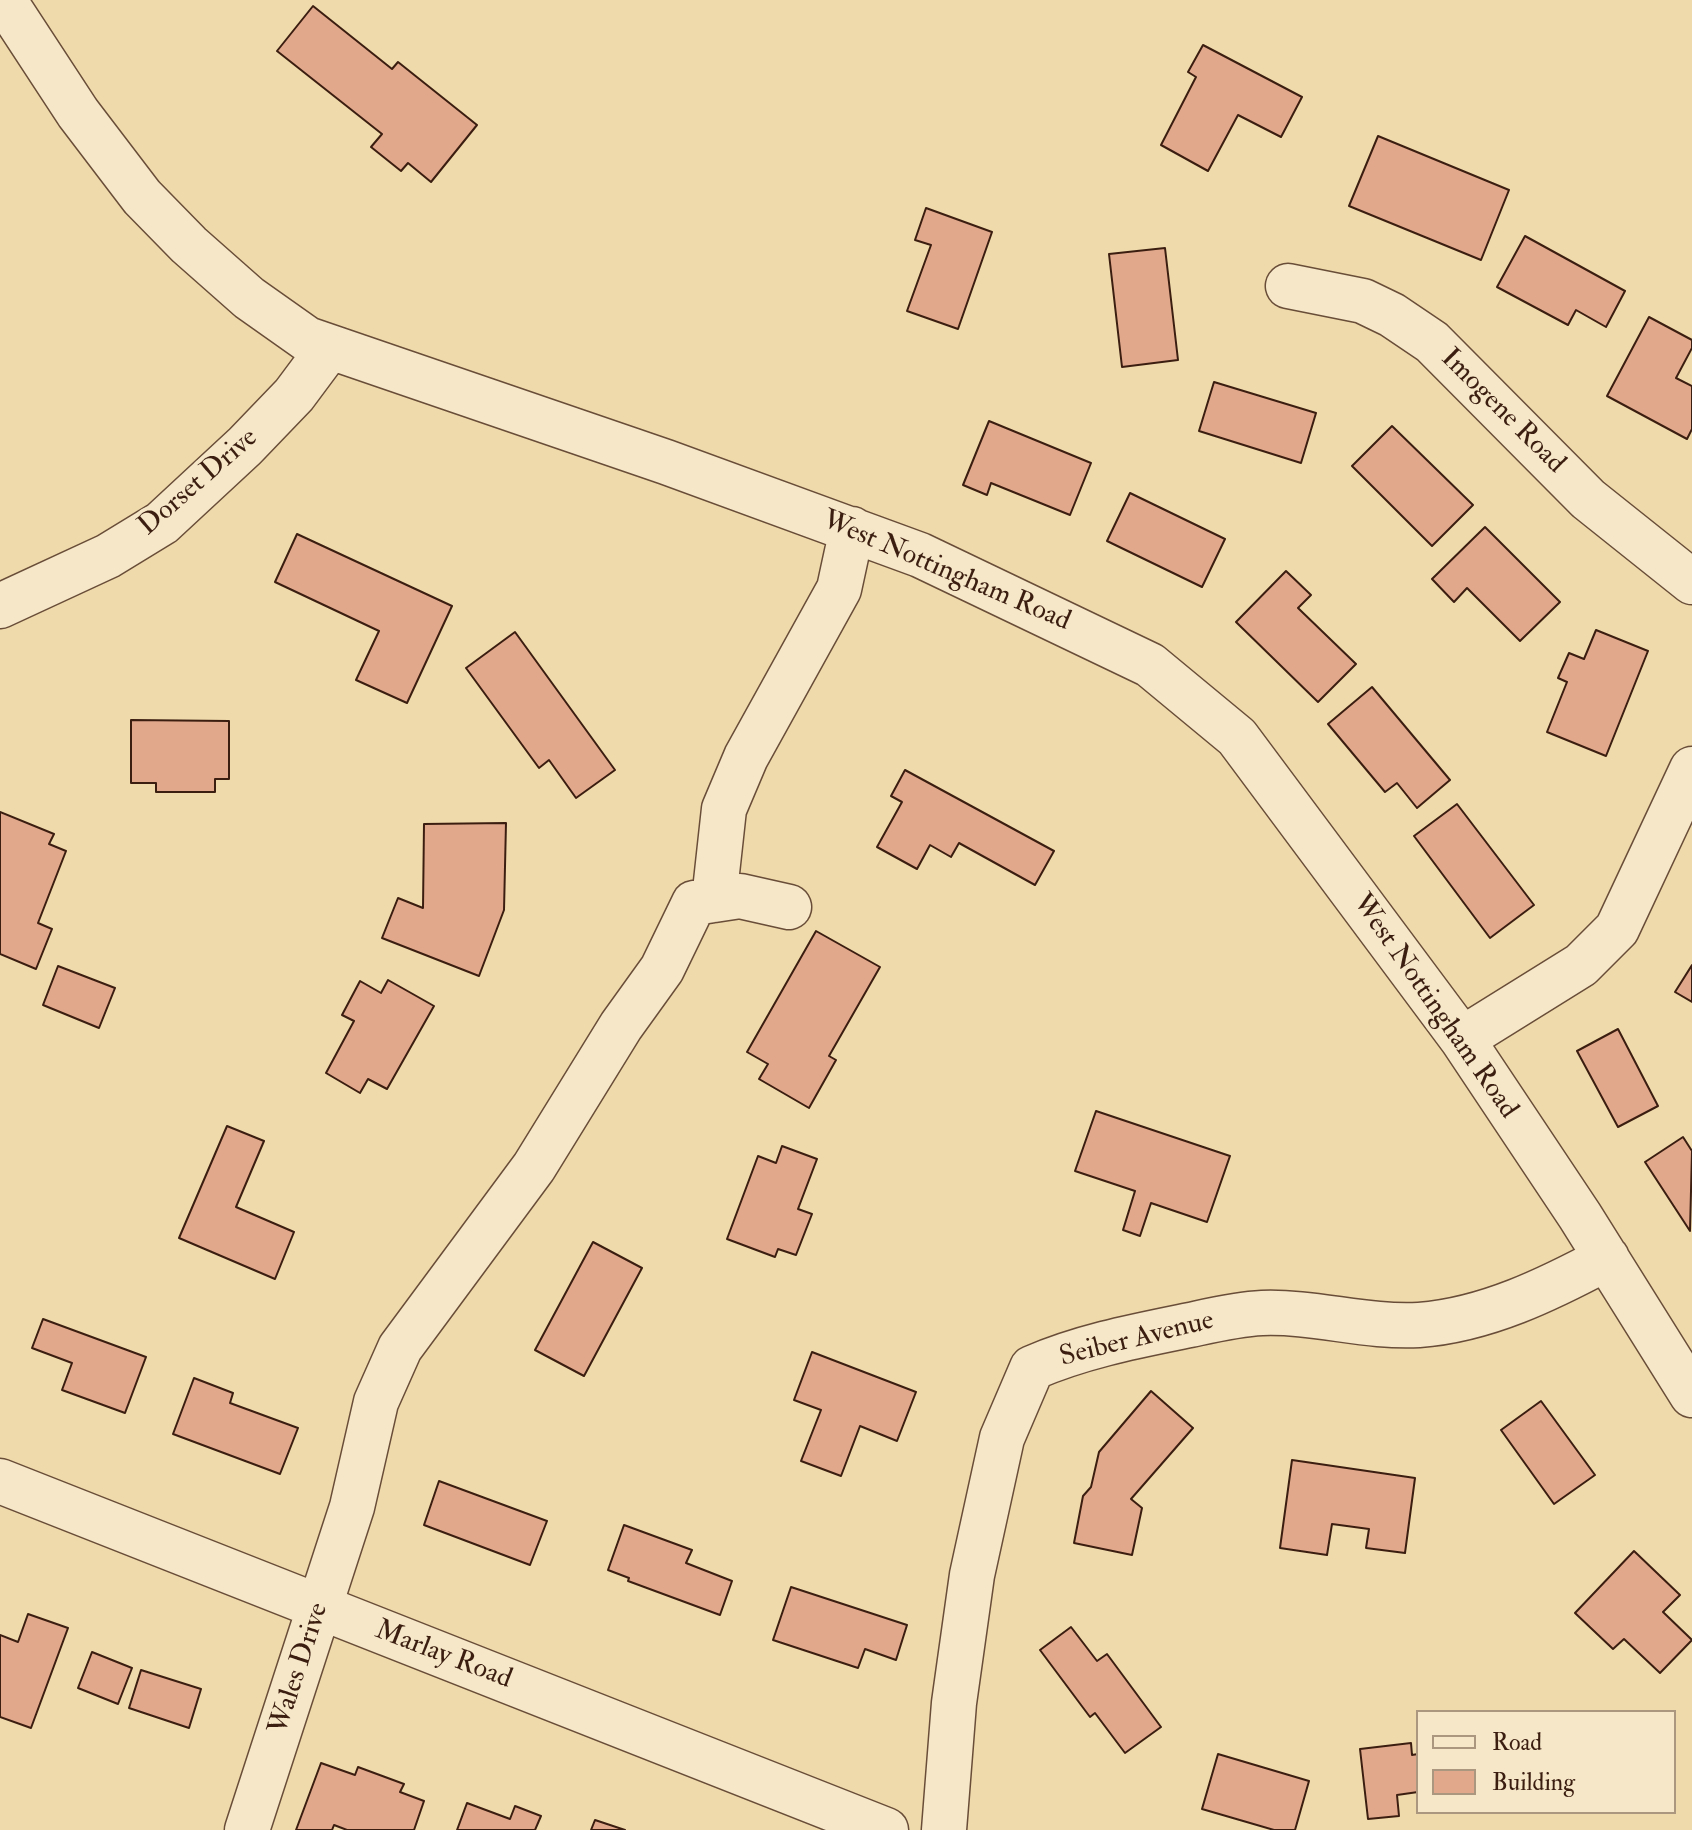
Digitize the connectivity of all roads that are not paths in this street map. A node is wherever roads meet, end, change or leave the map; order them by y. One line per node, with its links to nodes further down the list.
1 (4, 0): 3 (street, West Nottingham Road)
2 (1288, 286): 5 (street, Imogene Road)
3 (329, 348): 4 (street, West Nottingham Road); 6 (street, Dorset Drive)
4 (852, 529): 8 (street); 10 (street, West Nottingham Road)
5 (1692, 582)
6 (0, 606)
7 (1692, 769): 10 (street)
8 (714, 900): 9 (street); 14 (street, Wales Drive)
9 (789, 907)
10 (1462, 1039): 11 (street, West Nottingham Road)
11 (1607, 1258): 12 (street, West Nottingham Road); 17 (street, Seiber Avenue)
12 (1692, 1395)
13 (0, 1481): 14 (street, Marlay Road)
14 (321, 1609): 15 (street, Wales Drive); 16 (street, Marlay Road)
15 (247, 1830)
16 (886, 1830)
17 (944, 1830)

